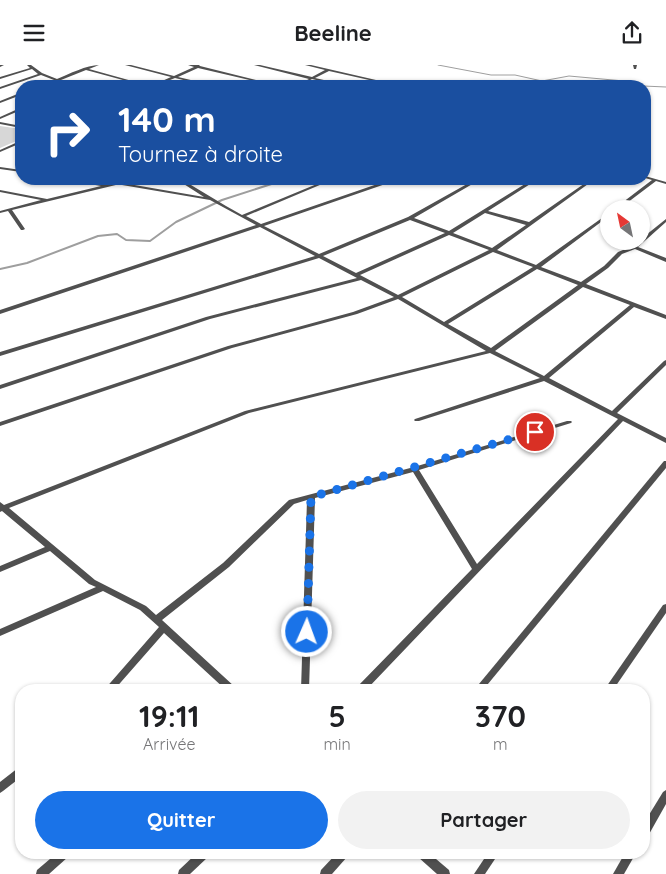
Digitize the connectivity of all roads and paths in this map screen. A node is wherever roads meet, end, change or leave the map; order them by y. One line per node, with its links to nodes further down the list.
1 (29, 65): 8 (street)
2 (97, 65): 9 (street)
3 (127, 65): 12 (street)
4 (190, 65): 7 (street)
5 (256, 65): 14 (street)
6 (307, 65): 10 (street)
7 (200, 66): 12 (street); 21 (street)
8 (33, 68): 11 (street); 13 (street)
9 (85, 69): 17 (street); 18 (street)
10 (328, 70): 14 (street); 23 (street)
11 (41, 74): 15 (street); 16 (street)
12 (175, 77): 19 (street); 20 (street)
13 (0, 78)
14 (312, 79): 22 (street)
15 (23, 80)
16 (54, 80)
17 (58, 80)
18 (126, 80)
19 (168, 80)
20 (187, 80)
21 (255, 80)
22 (317, 80)
23 (372, 80)
24 (15, 83): 25 (street)
25 (0, 88)
26 (15, 96): 27 (street)
27 (0, 102)
28 (15, 112): 29 (street)
29 (0, 118)
30 (0, 123): 31 (street)
31 (15, 125)
32 (15, 144): 33 (street)
33 (8, 147): 34 (street); 35 (street)
34 (15, 149)
35 (0, 151)
36 (0, 168): 37 (street)
37 (15, 170)
38 (651, 179): 39 (street)
39 (655, 180): 40 (street); 41 (street)
40 (651, 183)
41 (666, 183)
42 (107, 185): 54 (street)
43 (128, 185): 52 (street)
44 (188, 185): 52 (street)
45 (318, 185): 58 (street)
46 (378, 185): 62 (street)
47 (468, 185): 59 (street)
48 (526, 185): 56 (street)
49 (585, 185): 63 (street)
50 (648, 185): 53 (street)
51 (0, 191): 54 (street)
52 (212, 199): 58 (street)
53 (628, 200)
54 (52, 201): 55 (street)
55 (9, 210): 57 (street); 64 (street)
56 (485, 211): 63 (street); 65 (street)
57 (0, 212)
58 (243, 216): 62 (street)
59 (410, 218): 65 (street); 70 (street)
60 (666, 219): 66 (street)
61 (600, 221): 72 (street)
62 (262, 225): 70 (street); 77 (street)
63 (529, 225): 67 (street)
64 (23, 229)
65 (449, 233): 67 (street); 73 (street)
66 (650, 233)
67 (493, 250): 72 (street); 75 (street)
68 (628, 250): 74 (street)
69 (642, 250): 71 (street)
70 (319, 255): 73 (street); 81 (street)
71 (666, 260)
72 (537, 267): 74 (street); 79 (street)
73 (359, 276): 75 (street); 84 (street)
74 (582, 285): 76 (street); 80 (street)
75 (398, 297): 79 (street); 89 (street)
76 (634, 304): 78 (street); 83 (street)
77 (0, 311)
78 (666, 317)
79 (444, 324): 80 (street)
80 (491, 351): 83 (street); 94 (street)
81 (0, 354)
82 (666, 362): 85 (street)
83 (544, 379): 85 (street); 87 (street)
84 (0, 387)
85 (613, 415): 86 (street)
86 (622, 418): 90 (street); 97 (street)
87 (416, 420)
88 (569, 422): 92 (street)
89 (0, 425)
90 (666, 441)
91 (666, 463): 107 (street)
92 (415, 469): 93 (street); 97 (street)
93 (311, 497): 100 (street); 105 (street)
94 (1, 507): 95 (street)
95 (51, 548): 96 (street); 98 (street)
96 (0, 569)
97 (476, 569): 106 (street)
98 (102, 588): 100 (street); 102 (street)
99 (666, 607): 108 (street)
100 (156, 620): 101 (street)
101 (164, 627): 103 (street); 104 (street)
102 (0, 633)
103 (113, 684)
104 (226, 684)
105 (304, 684)
106 (366, 684)
107 (483, 684)
108 (612, 684)
109 (15, 776): 110 (street)
110 (0, 788)
111 (666, 795): 112 (street)
112 (650, 822)
113 (57, 859): 119 (street)
114 (198, 859): 120 (street)
115 (338, 859): 121 (street)
116 (429, 859): 122 (street)
117 (490, 859): 123 (street)
118 (627, 859): 124 (street)
119 (41, 874)
120 (183, 874)
121 (325, 874)
122 (445, 874)
123 (479, 874)
124 (618, 874)

